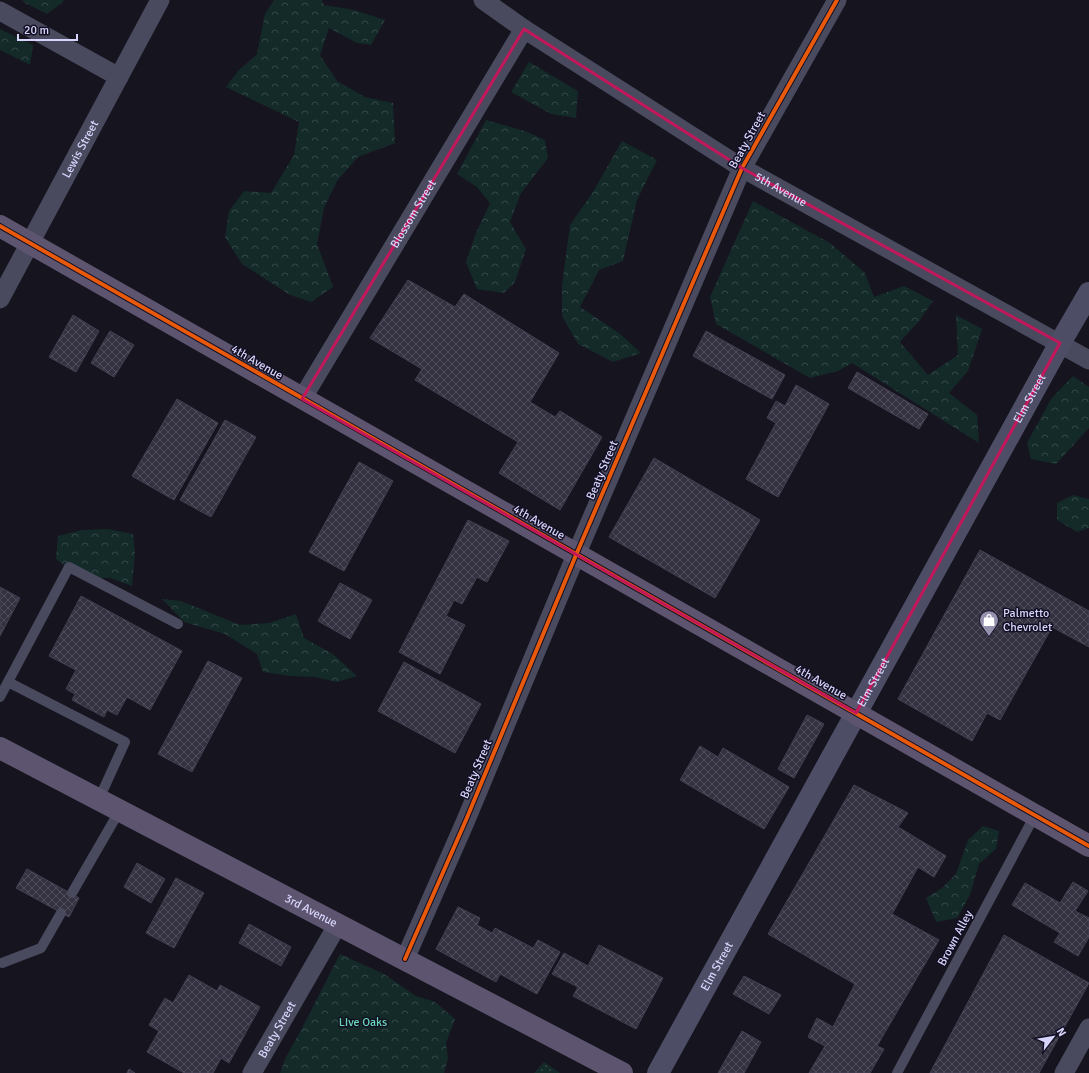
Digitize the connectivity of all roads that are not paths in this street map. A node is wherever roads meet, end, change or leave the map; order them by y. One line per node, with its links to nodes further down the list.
1 (160, 0): 6 (street, Lewis Street)
2 (483, 0): 5 (street, 5th Avenue)
3 (837, 0): 7 (street, Beaty Street)
4 (0, 11): 6 (street)
5 (524, 29): 7 (street, 5th Avenue); 14 (street, Blossom Street)
6 (118, 77): 9 (street, Lewis Street)
7 (742, 168): 12 (street, 5th Avenue); 15 (street, Beaty Street)
8 (0, 226): 9 (main road, 4th Avenue)
9 (29, 243): 11 (street, Lewis Street); 14 (main road, 4th Avenue)
10 (1089, 293): 12 (street, Elm Street)
11 (0, 299)
12 (1060, 343): 13 (street, 5th Avenue); 19 (street, Elm Street)
13 (1089, 360)
14 (302, 399): 15 (main road, 4th Avenue)
15 (576, 555): 19 (main road, 4th Avenue); 28 (street, Beaty Street)
16 (178, 624): 17 (lane)
17 (8, 682): 18 (lane); 21 (lane)
18 (0, 697)
19 (856, 713): 23 (main road, 4th Avenue); 33 (street, Elm Street)
20 (0, 748): 21 (main road, 3rd Avenue)
21 (99, 799): 22 (main road, 3rd Avenue)
22 (120, 810): 25 (lane); 27 (main road, 3rd Avenue)
23 (1036, 815): 24 (main road, 4th Avenue); 34 (lane, Brown Alley)
24 (1089, 846)
25 (72, 893)
26 (61, 913): 29 (lane)
27 (338, 924): 28 (main road, 3rd Avenue); 31 (street, Beaty Street)
28 (405, 958): 32 (main road, 3rd Avenue)
29 (2, 964)
30 (1089, 1028): 35 (street)
31 (252, 1073)
32 (622, 1073)
33 (658, 1073)
34 (897, 1073)
35 (1064, 1073)

